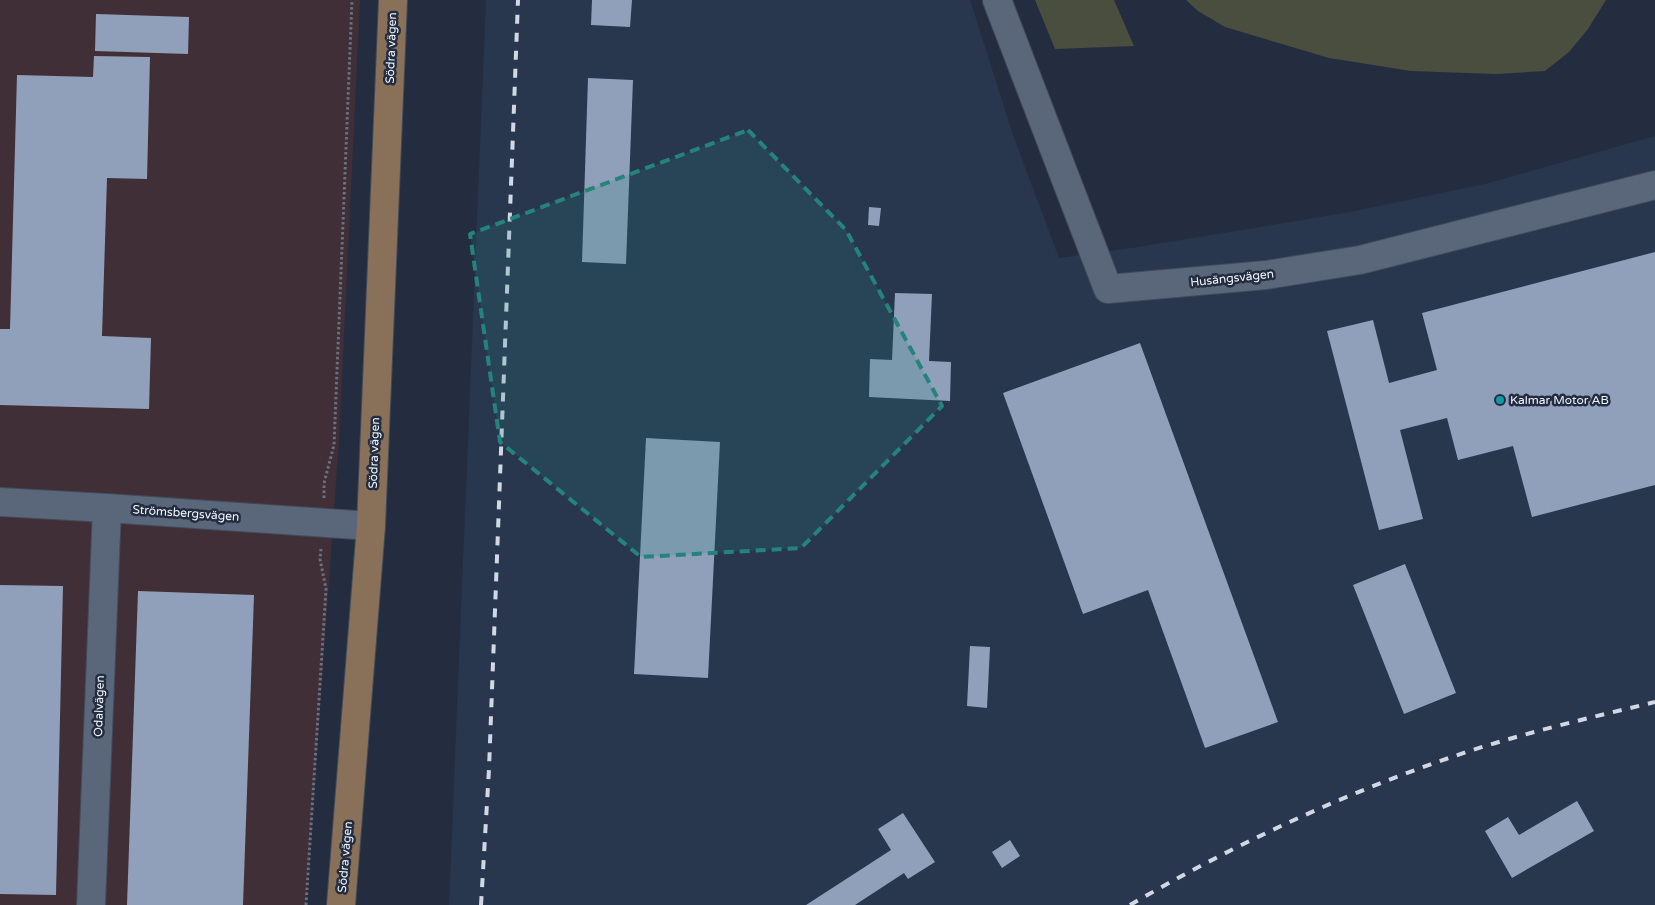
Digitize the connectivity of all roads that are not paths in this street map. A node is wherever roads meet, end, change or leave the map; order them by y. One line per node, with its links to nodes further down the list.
1 (393, 0): 6 (main road, Södra vägen)
2 (997, 0): 3 (street, Husängsvägen)
3 (1655, 185)
4 (0, 502): 5 (street, Strömsbergsvägen)
5 (107, 508): 6 (street, Strömsbergsvägen); 7 (street, Odalvägen)
6 (371, 526): 8 (main road, Södra vägen)
7 (91, 905)
8 (341, 905)

